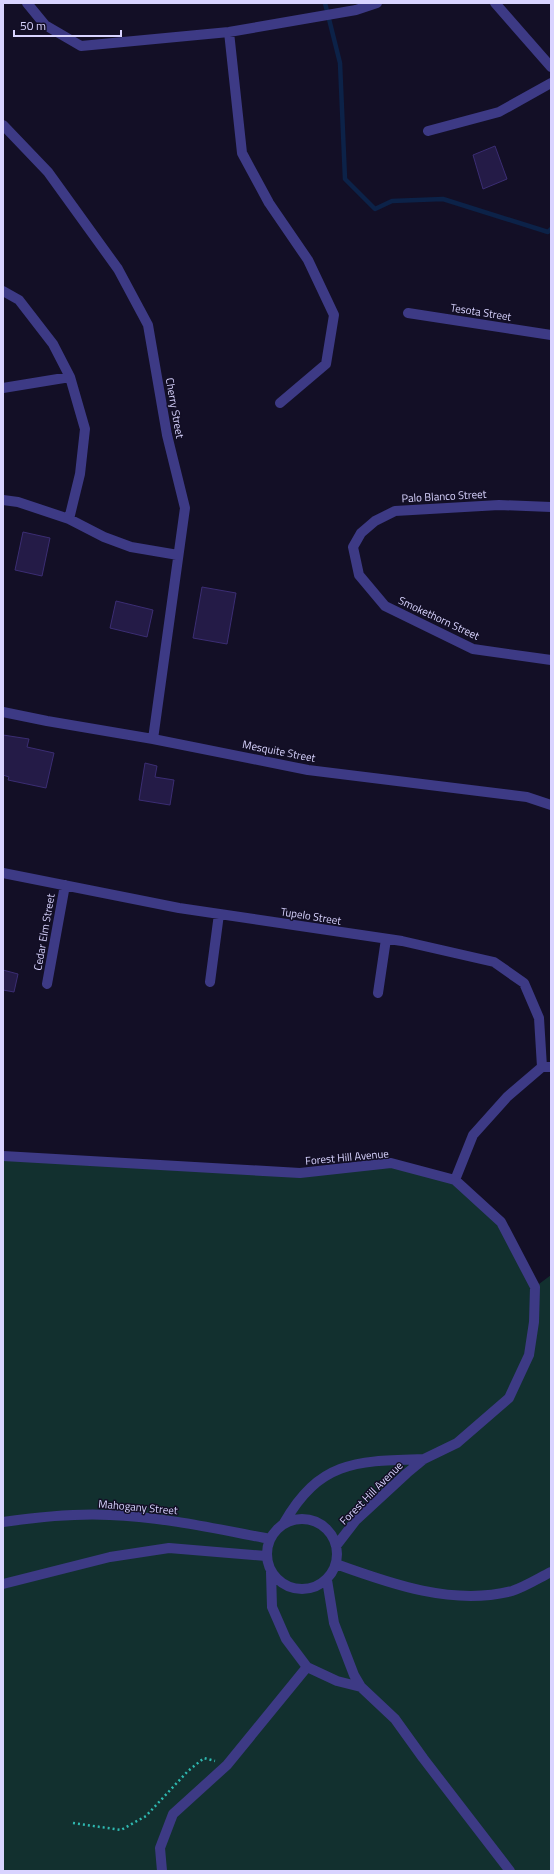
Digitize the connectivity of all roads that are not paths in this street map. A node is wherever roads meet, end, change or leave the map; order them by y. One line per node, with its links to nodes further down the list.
1 (26, 3): 4 (street)
2 (377, 3): 4 (street)
3 (495, 3): 5 (street)
4 (229, 32): 14 (street)
5 (551, 67)
6 (551, 83): 8 (street)
7 (3, 125): 19 (street, Cherry Street)
8 (428, 131)
9 (3, 291): 12 (street)
10 (408, 313): 11 (street, Tesota Street)
11 (551, 335)
12 (70, 377): 13 (street); 17 (street)
13 (3, 388)
14 (280, 403)
15 (3, 500): 17 (street)
16 (551, 507): 18 (street, Palo Blanco Street)
17 (69, 519): 19 (street)
18 (353, 547): 20 (street, Smokethorn Street)
19 (178, 555): 22 (street, Cherry Street)
20 (551, 660)
21 (3, 712): 22 (street, Mesquite Street)
22 (153, 739): 23 (street, Mesquite Street)
23 (551, 805)
24 (3, 873): 25 (street, Tupelo Street)
25 (65, 885): 26 (street, Tupelo Street); 29 (street, Cedar Elm Street)
26 (219, 914): 27 (street, Tupelo Street); 28 (street)
27 (386, 939): 30 (street); 31 (street, Tupelo Street)
28 (210, 982)
29 (47, 984)
30 (378, 993)
31 (546, 1067): 33 (street)
32 (3, 1156): 33 (street, Forest Hill Avenue)
33 (455, 1180): 34 (street, Forest Hill Avenue)
34 (424, 1459): 36 (street, Forest Hill Avenue); 38 (street, Forest Hill Avenue)
35 (3, 1522): 37 (street, Mahogany Street)
36 (284, 1523): 37 (street); 38 (street)
37 (270, 1539): 39 (street)
38 (336, 1546): 40 (street)
39 (266, 1556): 41 (street); 44 (street)
40 (336, 1564): 42 (street); 43 (street)
41 (271, 1572): 43 (street); 45 (street)
42 (551, 1572)
43 (327, 1580): 46 (street)
44 (3, 1584)
45 (307, 1667): 46 (street); 47 (street)
46 (361, 1687): 48 (street)
47 (162, 1871)
48 (510, 1871)

